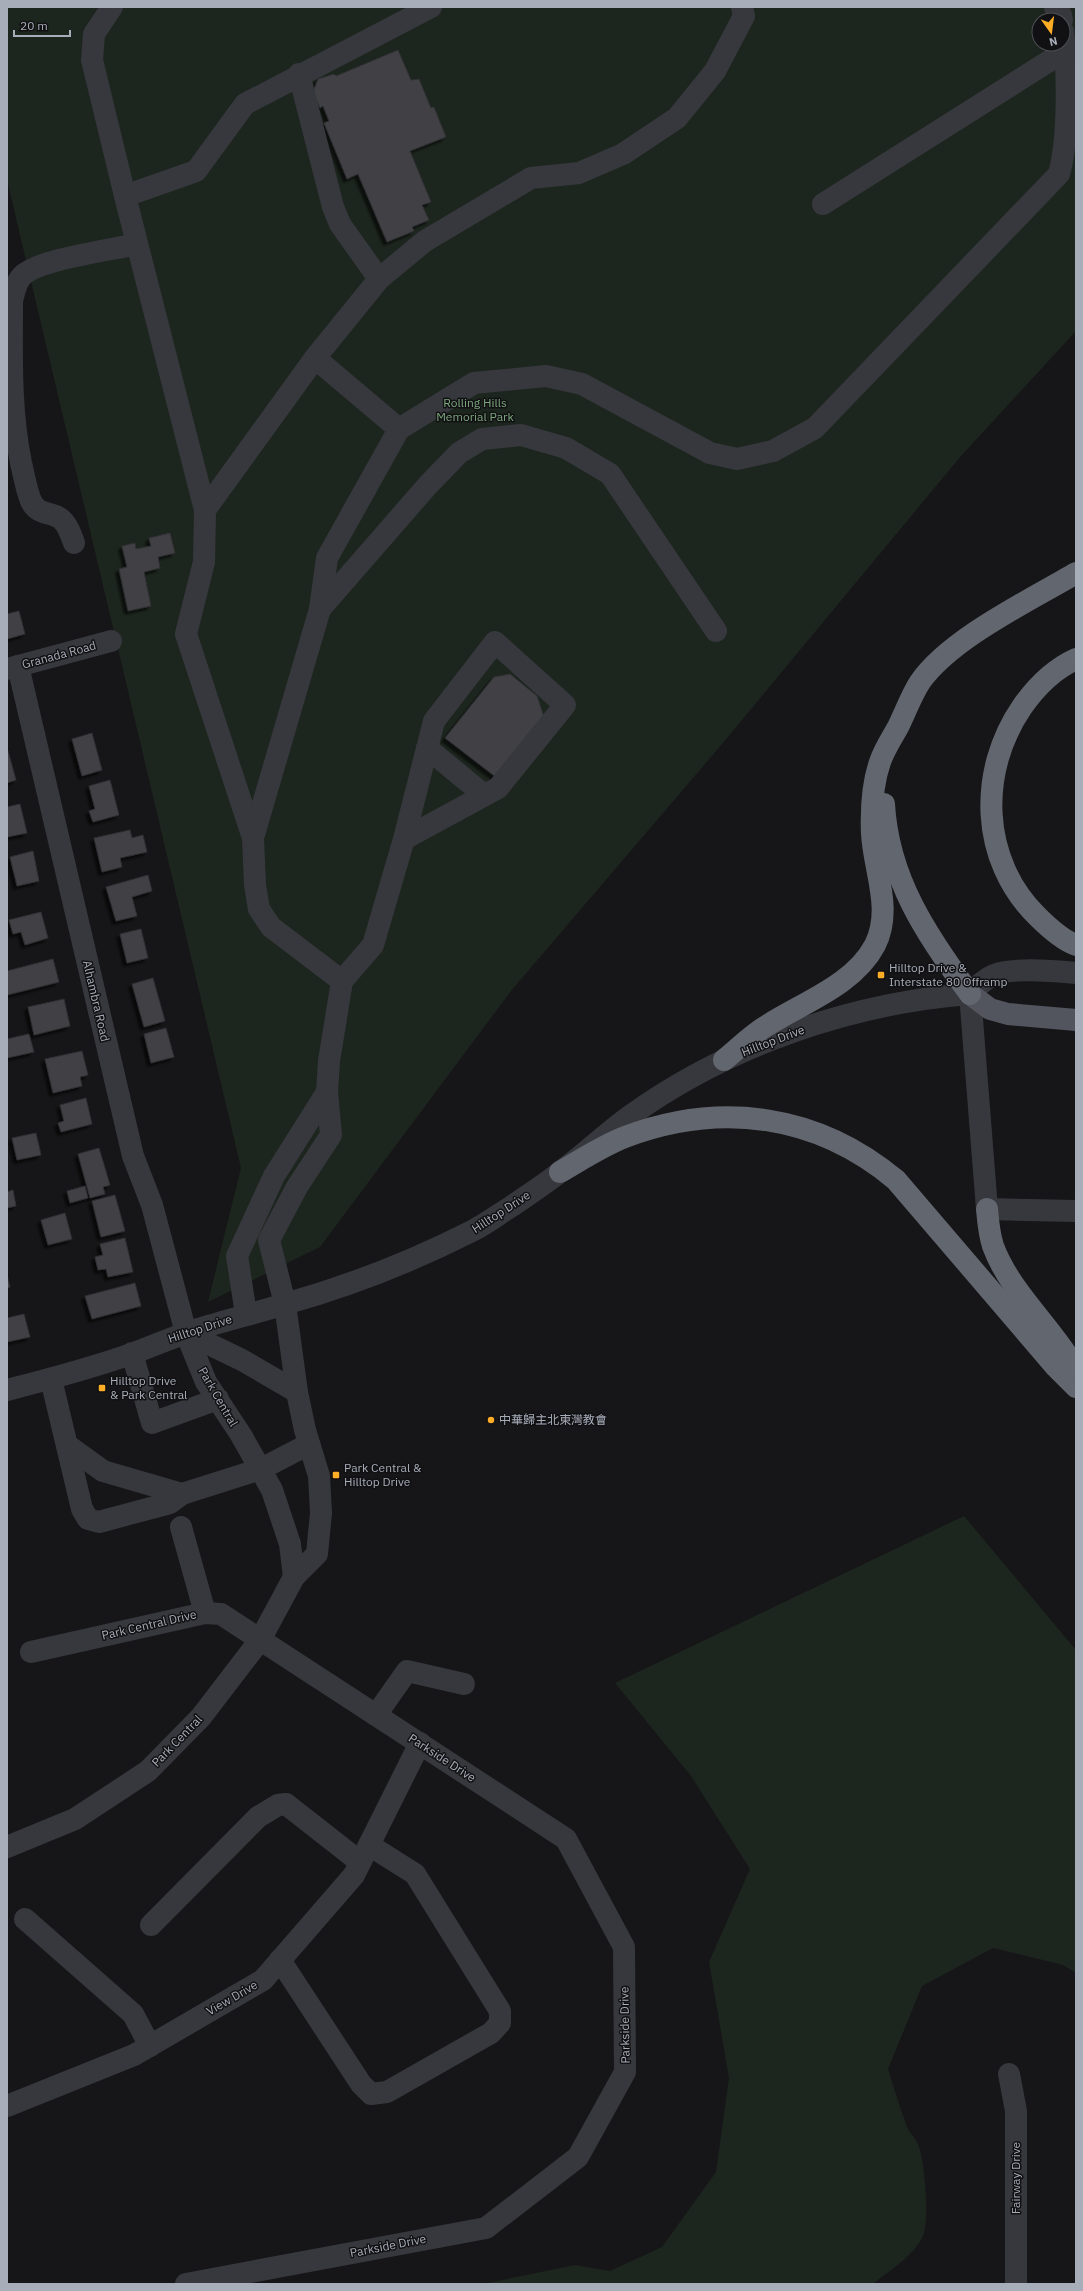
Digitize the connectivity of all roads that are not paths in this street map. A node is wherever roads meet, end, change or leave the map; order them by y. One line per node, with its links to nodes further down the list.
1 (112, 7): 7 (street)
2 (431, 7): 6 (street)
3 (742, 7): 10 (street)
4 (1048, 52): 8 (street)
5 (1064, 52): 12 (street)
6 (299, 74): 7 (street); 10 (street)
7 (125, 196): 9 (street)
8 (823, 204)
9 (137, 244): 13 (street); 14 (street)
10 (379, 279): 11 (street)
11 (315, 358): 12 (street); 13 (street)
12 (399, 430): 16 (street)
13 (205, 510): 24 (street)
14 (74, 543)
15 (1076, 573): 21 (highway)
16 (320, 609): 17 (street); 24 (street)
17 (716, 631)
18 (112, 641): 20 (street, Granada Road)
19 (1076, 659): 26 (highway)
20 (12, 668): 38 (street, Alhambra Road)
21 (898, 726): 29 (highway); 31 (highway)
22 (427, 748): 23 (street); 23 (street); 25 (street)
23 (484, 795): 25 (street)
24 (253, 838): 28 (street)
25 (404, 838): 28 (street)
26 (1076, 945)
27 (1076, 973): 29 (street)
28 (342, 981): 32 (street, Park Central)
29 (970, 994): 30 (main road); 31 (street, Hilltop Drive); 34 (street)
30 (1076, 1020)
31 (724, 1060): 33 (street, Hilltop Drive)
32 (327, 1092): 36 (street, Park Central); 37 (street)
33 (560, 1172): 36 (street, Hilltop Drive); 42 (highway)
34 (987, 1209): 35 (street); 40 (highway)
35 (1076, 1211)
36 (285, 1304): 37 (street, Hilltop Drive); 44 (street, Park Central)
37 (246, 1314): 38 (street, Hilltop Drive)
38 (186, 1333): 39 (street, Hilltop Drive); 44 (street); 45 (street, Park Central)
39 (132, 1353): 41 (street, Hilltop Drive); 45 (street)
40 (1076, 1368)
41 (51, 1379): 43 (street, Hilltop Drive); 47 (street)
42 (1076, 1387)
43 (7, 1390)
44 (297, 1392): 46 (street, Park Central)
45 (218, 1399): 48 (street, Park Central)
46 (309, 1444): 48 (street); 51 (street, Park Central)
47 (67, 1445): 49 (street); 49 (street)
48 (261, 1469): 49 (street); 51 (street, Park Central)
49 (182, 1494)
50 (180, 1527): 52 (street)
51 (294, 1576): 53 (street, Park Central)
52 (205, 1613): 53 (street, Park Central Drive); 54 (street, Park Central Drive)
53 (260, 1640): 56 (street, Parkside Drive); 58 (street, Park Central)
54 (31, 1652)
55 (464, 1684): 56 (street)
56 (376, 1715): 57 (street, Parkside Drive)
57 (420, 1743): 59 (street, View Drive); 66 (street, Parkside Drive)
58 (7, 1847)
59 (365, 1854): 61 (street); 62 (street, View Drive); 62 (street)
60 (25, 1920): 63 (street)
61 (150, 1925)
62 (280, 1960): 63 (street, View Drive)
63 (150, 2046): 65 (street, View Drive)
64 (1009, 2074): 67 (street, Fairway Drive)
65 (7, 2106)
66 (186, 2284)
67 (1016, 2284)

